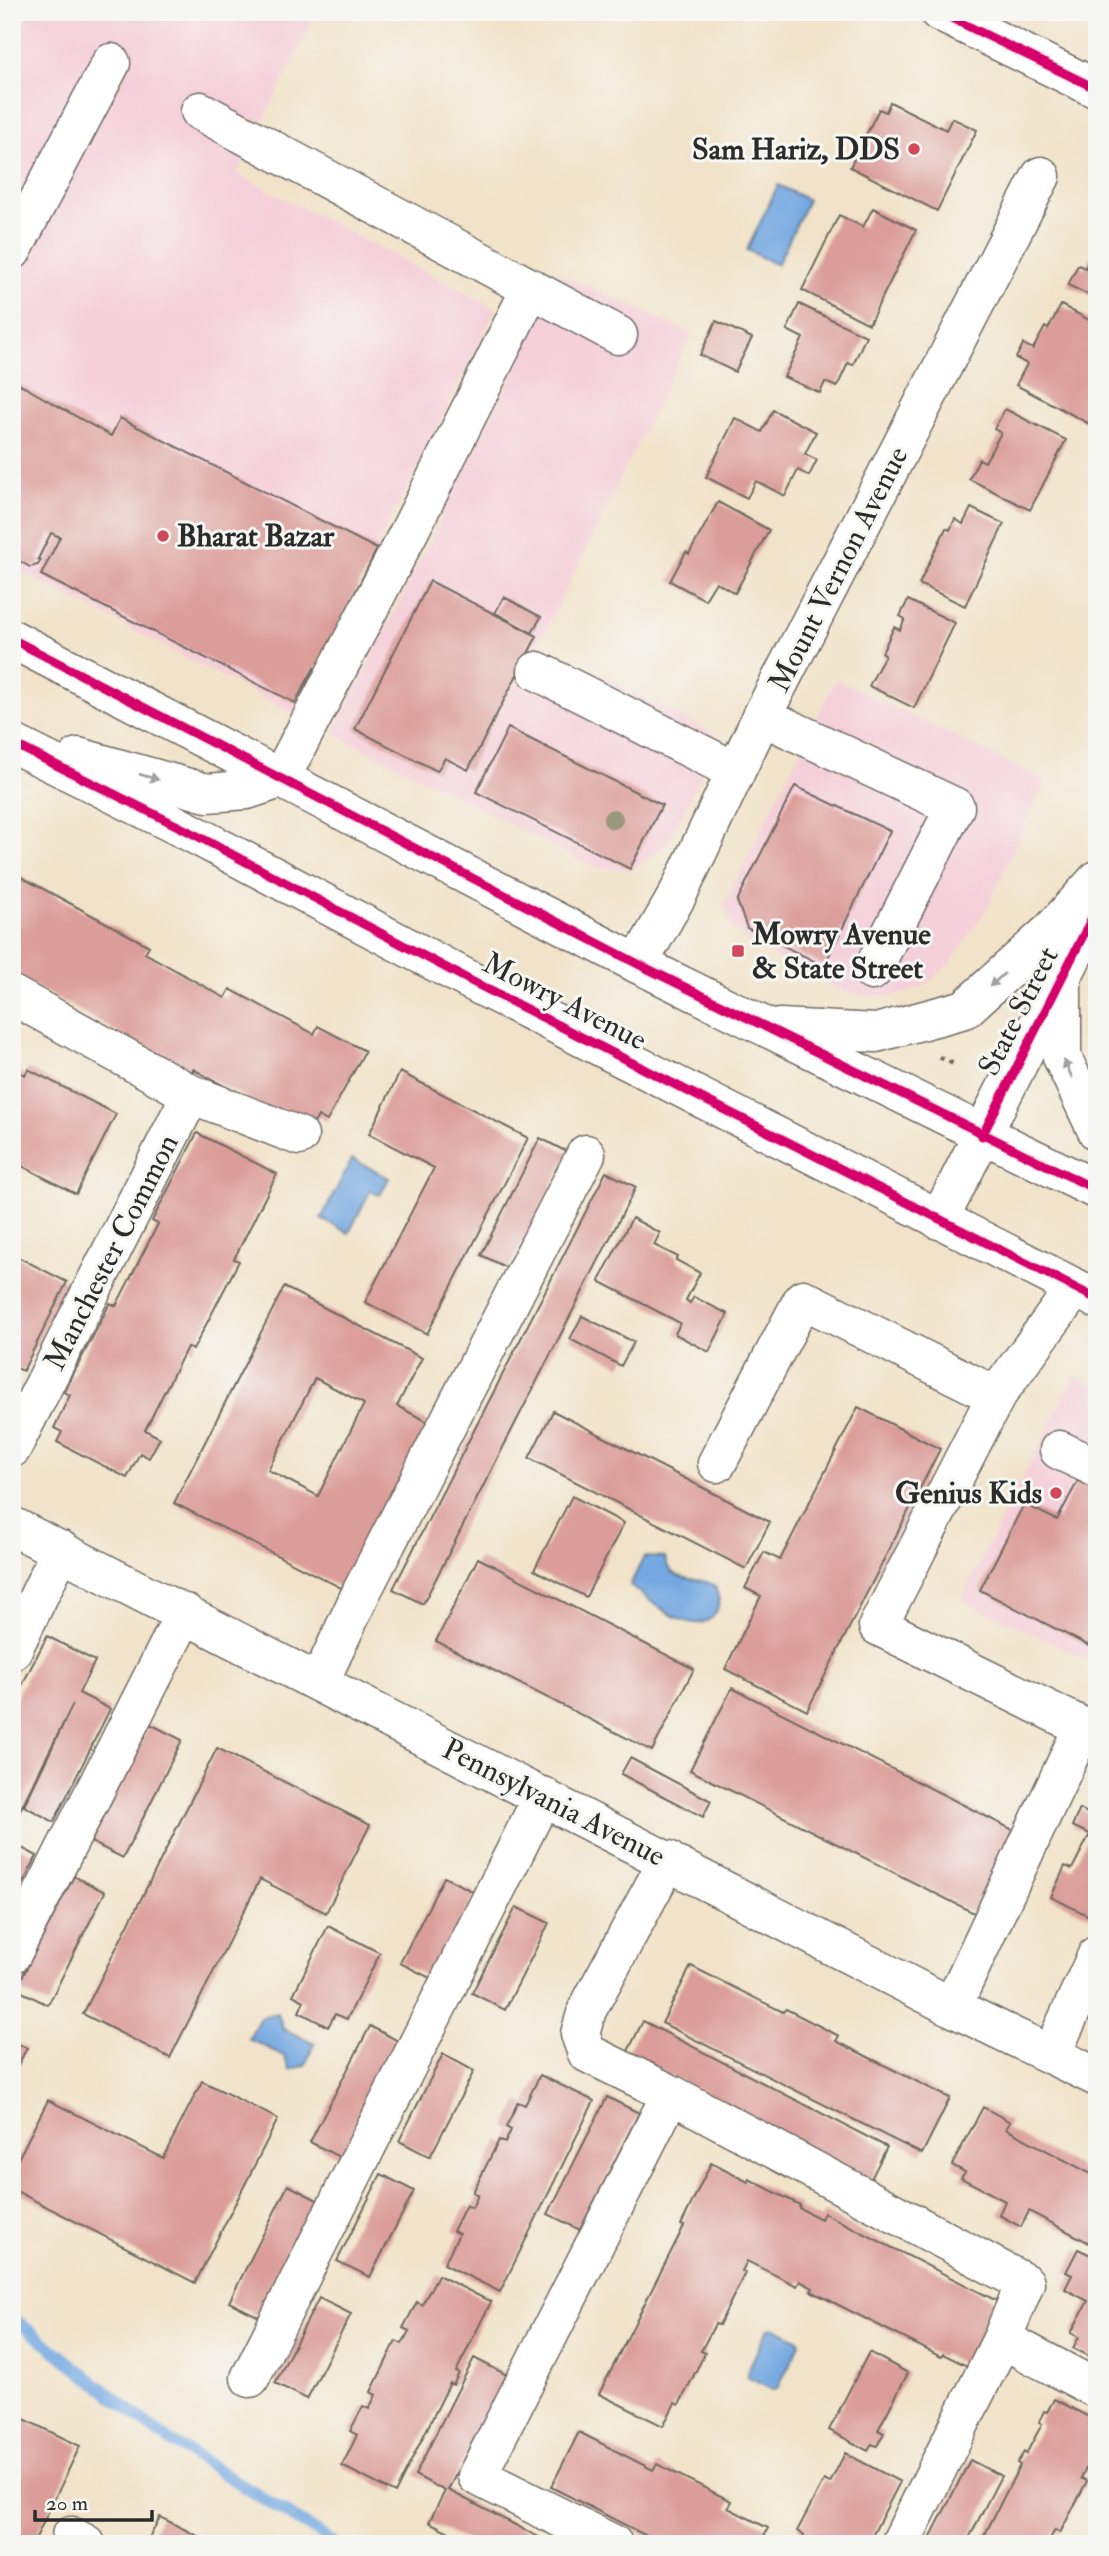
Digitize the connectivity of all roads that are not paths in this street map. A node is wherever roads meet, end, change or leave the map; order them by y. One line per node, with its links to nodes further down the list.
1 (939, 12): 3 (street)
2 (111, 63): 6 (street)
3 (1097, 89)
4 (200, 111): 7 (street)
5 (1041, 176): 11 (street, Mount Vernon Avenue)
6 (12, 251)
7 (531, 288): 8 (street); 14 (street)
8 (618, 335)
9 (12, 639): 14 (street)
10 (537, 671): 13 (street)
11 (762, 716): 13 (street, Mount Vernon Avenue); 18 (street)
12 (12, 741): 14 (street, one-way to 14); 28 (street, Mowry Avenue)
13 (736, 771): 17 (street, Mount Vernon Avenue)
14 (280, 779): 17 (street)
15 (1097, 880): 21 (street, one-way to 21)
16 (1097, 908): 19 (street, State Street)
17 (638, 964): 21 (street)
18 (872, 971)
19 (1062, 978): 23 (street, one-way to 19); 25 (street, State Street)
20 (12, 995): 22 (street)
21 (768, 1028): 25 (street)
22 (191, 1094): 24 (street); 31 (street, Manchester Common)
23 (1097, 1131)
24 (299, 1136)
25 (982, 1136): 27 (street); 28 (street, State Street)
26 (586, 1154): 39 (street)
27 (1097, 1190)
28 (939, 1220): 29 (street, Mowry Avenue)
29 (1086, 1293): 30 (street)
30 (996, 1396): 33 (street); 44 (street)
31 (12, 1448)
32 (1059, 1450): 34 (street)
33 (717, 1463)
34 (1097, 1468)
35 (12, 1525): 36 (street, Pennsylvania Avenue)
36 (61, 1550): 37 (street, Pennsylvania Avenue); 38 (street)
37 (185, 1613): 39 (street, Pennsylvania Avenue); 42 (street)
38 (12, 1651)
39 (319, 1683): 40 (street, Pennsylvania Avenue)
40 (543, 1796): 41 (street, Pennsylvania Avenue); 49 (street)
41 (668, 1860): 44 (street, Pennsylvania Avenue); 47 (street)
42 (12, 1954)
43 (1097, 1955): 45 (street)
44 (952, 2007): 45 (street, Pennsylvania Avenue)
45 (1051, 2055): 46 (street, Pennsylvania Avenue)
46 (1097, 2077)
47 (671, 2094): 48 (street); 51 (street)
48 (1002, 2339): 50 (street); 52 (street)
49 (250, 2378)
50 (1097, 2389)
51 (612, 2544)
52 (900, 2544)

